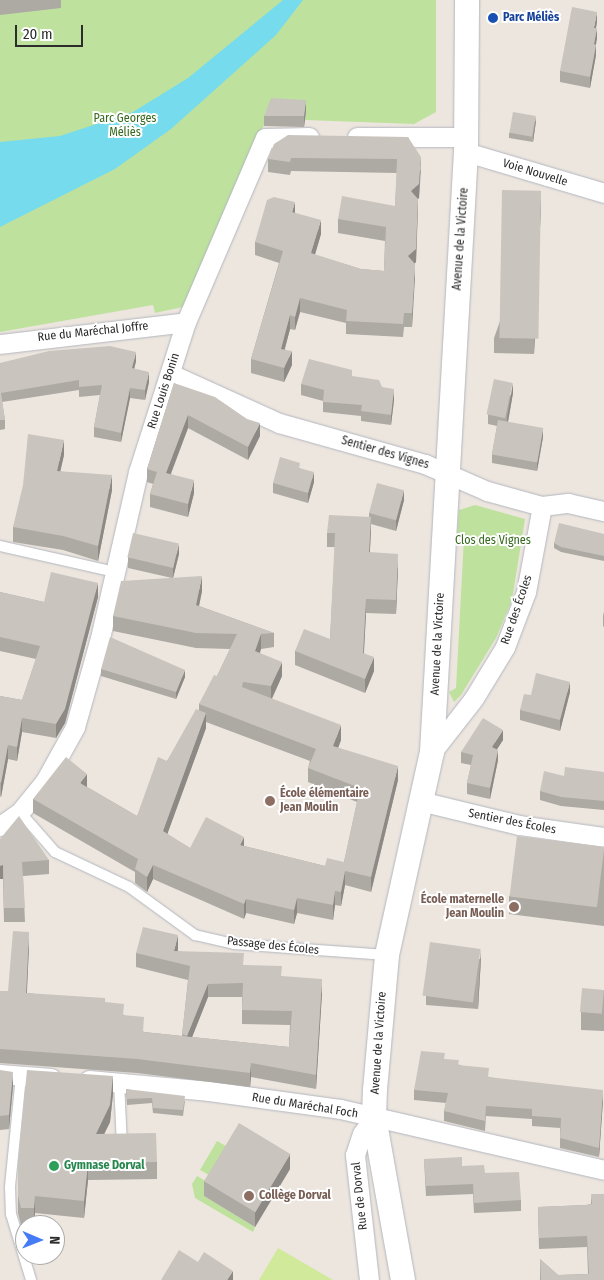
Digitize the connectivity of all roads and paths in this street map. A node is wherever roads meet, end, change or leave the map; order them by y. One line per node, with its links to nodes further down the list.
1 (467, 0): 2 (street, Avenue de la Victoire)
2 (466, 145): 3 (street, Voie Nouvelle); 4 (street, Rue Louis Bonin); 7 (street, Avenue de la Victoire)
3 (604, 193)
4 (186, 322): 5 (street, Rue du Maréchal Joffre); 6 (street, Rue Louis Bonin)
5 (0, 344)
6 (171, 374): 7 (street, Sentier des Vignes); 11 (street, Rue Louis Bonin)
7 (446, 472): 8 (street, Sentier des Vignes); 12 (street, Avenue de la Victoire)
8 (542, 506): 9 (street, Sentier des Vignes); 12 (street, Rue des Écoles)
9 (604, 511)
10 (0, 546): 11 (lane)
11 (115, 572): 14 (street, Rue Louis Bonin)
12 (432, 752): 13 (street, Avenue de la Victoire)
13 (420, 801): 16 (street, Sentier des Écoles); 17 (street, Avenue de la Victoire)
14 (20, 812): 15 (street, Rue Louis Bonin); 17 (lane, Passage des Écoles)
15 (0, 826)
16 (604, 837)
17 (387, 955): 21 (street, Avenue de la Victoire)
18 (0, 1074): 19 (street, Rue du Maréchal Foch)
19 (21, 1076): 20 (street, Rue du Maréchal Foch); 24 (lane)
20 (119, 1082): 21 (street, Rue du Maréchal Foch); 22 (lane)
21 (374, 1117): 23 (street, Rue du Maréchal Foch); 25 (street, Rue de Dorval); 26 (street, Avenue de la Victoire)
22 (122, 1144)
23 (604, 1170)
24 (31, 1280)
25 (369, 1280)
26 (403, 1280)

